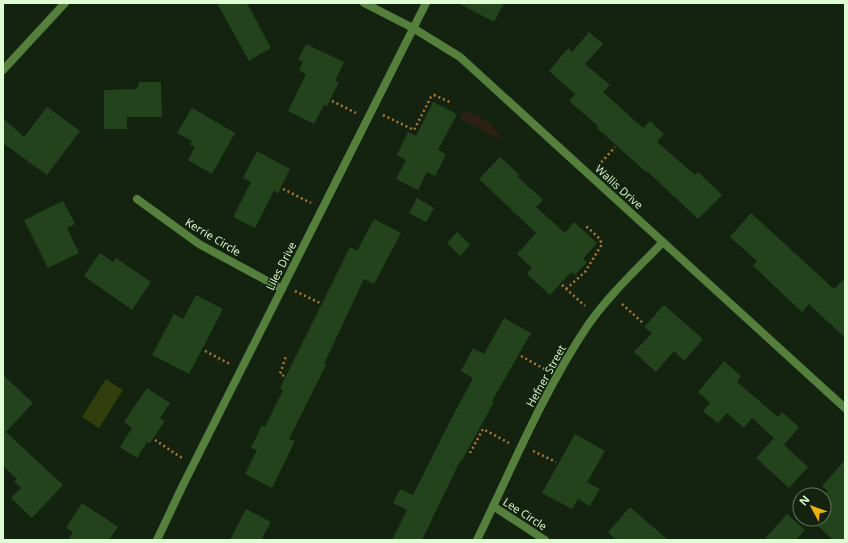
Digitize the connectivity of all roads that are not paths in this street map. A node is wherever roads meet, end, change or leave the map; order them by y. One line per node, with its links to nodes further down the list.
1 (65, 3): 5 (street)
2 (364, 3): 4 (street, Wallis Drive)
3 (426, 3): 4 (street, Liles Drive)
4 (413, 28): 7 (street, Wallis Drive); 8 (street, Liles Drive)
5 (3, 70)
6 (137, 199): 8 (street, Kerrie Circle)
7 (663, 242): 9 (street, Wallis Drive); 10 (street, Hefner Street)
8 (283, 287): 11 (street, Liles Drive)
9 (845, 408)
10 (493, 506): 12 (street, Hefner Street); 13 (street, Lee Circle)
11 (157, 540)
12 (476, 540)
13 (546, 540)

